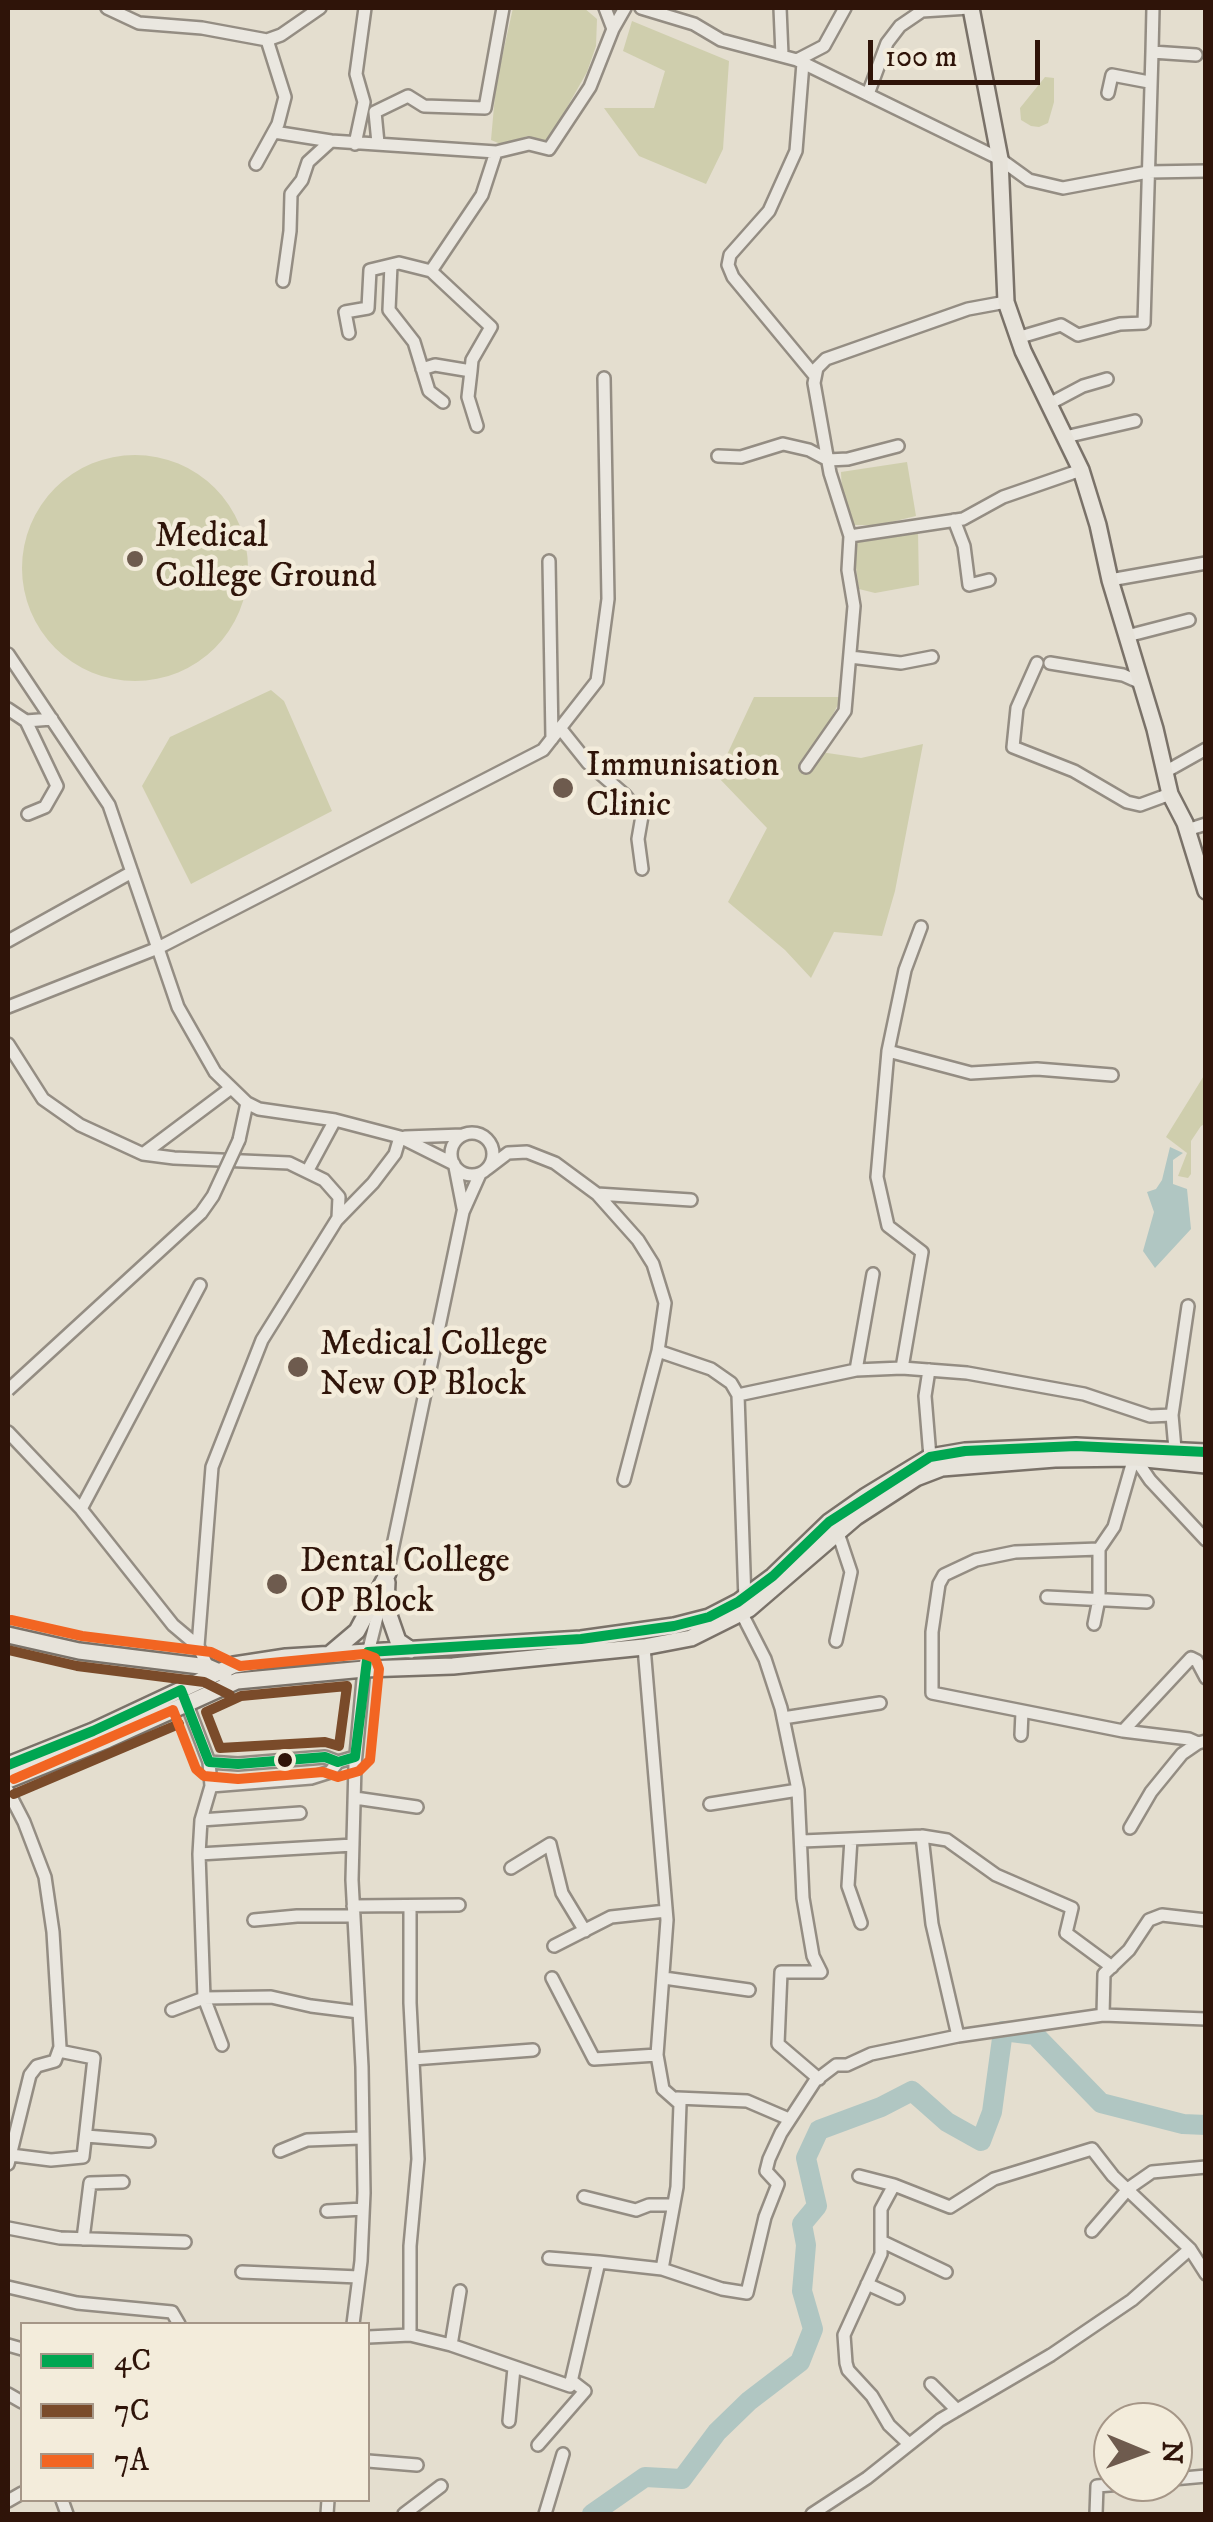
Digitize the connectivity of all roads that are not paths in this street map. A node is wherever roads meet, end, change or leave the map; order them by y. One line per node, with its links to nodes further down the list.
1 (107, 8): 17 (street)
2 (290, 8): 15 (street)
3 (320, 8): 15 (street)
4 (365, 8): 28 (street)
5 (504, 8): 27 (street)
6 (605, 8): 16 (street)
7 (626, 8): 16 (street)
8 (641, 8): 14 (street)
9 (780, 8): 19 (street)
10 (844, 8): 21 (street)
11 (970, 8): 13 (street); 30 (main road)
12 (1153, 8): 18 (street)
13 (911, 11): 24 (street)
14 (673, 13): 19 (street)
15 (302, 17): 17 (street)
16 (613, 30): 29 (street)
17 (268, 40): 25 (street)
18 (1152, 52): 20 (street); 22 (street)
19 (782, 55): 21 (street)
20 (1196, 55)
21 (800, 61): 24 (street); 42 (street)
22 (1149, 82): 23 (street); 33 (street)
23 (1108, 93)
24 (868, 94): 30 (street)
25 (274, 132): 26 (street); 31 (street)
26 (331, 141): 28 (street); 36 (street)
27 (378, 143): 28 (street); 29 (street)
28 (356, 144)
29 (496, 152): 35 (street)
30 (1000, 159): 33 (street); 37 (main road)
31 (256, 164)
32 (1206, 171): 33 (street)
33 (1148, 172): 39 (street)
34 (391, 265): 35 (street); 38 (street); 40 (street)
35 (431, 271): 41 (street)
36 (283, 281)
37 (1006, 302): 39 (main road); 42 (street)
38 (348, 333)
39 (1017, 338): 46 (main road)
40 (422, 369): 41 (street); 45 (street)
41 (471, 371): 48 (street)
42 (815, 376): 52 (street)
43 (604, 378): 69 (street)
44 (1108, 379): 46 (street)
45 (443, 402)
46 (1049, 404): 49 (main road)
47 (1134, 421): 49 (street)
48 (477, 426)
49 (1065, 437): 53 (main road)
50 (898, 446): 52 (street)
51 (718, 456): 52 (street)
52 (828, 460): 55 (street)
53 (1080, 470): 54 (street); 59 (main road)
54 (954, 520): 55 (street); 58 (street)
55 (850, 536): 64 (street)
56 (550, 561): 69 (street)
57 (1206, 562): 59 (street)
58 (989, 580)
59 (1110, 580): 61 (main road)
60 (1189, 620): 61 (street)
61 (1127, 636): 65 (main road)
62 (8, 654): 67 (street)
63 (932, 657): 64 (street)
64 (850, 658): 71 (street)
65 (1141, 683): 72 (main road); 73 (street)
66 (8, 708): 68 (street)
67 (52, 719): 68 (street); 78 (street)
68 (26, 721): 74 (street)
69 (556, 734): 77 (street); 82 (street)
70 (1206, 750): 72 (street)
71 (806, 767)
72 (1165, 772): 73 (main road)
73 (1170, 794): 76 (main road)
74 (28, 814)
75 (1206, 824): 76 (street)
76 (1187, 830): 79 (main road)
77 (642, 869)
78 (132, 872): 81 (street); 82 (street)
79 (1205, 890)
80 (920, 927): 85 (street)
81 (8, 941)
82 (158, 948): 83 (street); 87 (street)
83 (8, 1007)
84 (8, 1044): 92 (street)
85 (888, 1051): 86 (street); 104 (street)
86 (1112, 1075)
87 (231, 1088): 88 (street); 92 (street)
88 (247, 1104): 89 (street); 107 (street, bridge)
89 (335, 1120): 91 (street); 94 (street)
90 (463, 1135): 91 (street); 93 (street); 95 (street)
91 (400, 1137): 93 (street); 99 (street)
92 (142, 1154): 94 (street)
93 (455, 1166): 95 (street); 98 (street)
94 (308, 1170): 99 (street)
95 (483, 1172): 96 (street); 98 (street)
96 (596, 1194): 97 (street); 103 (street)
97 (691, 1200)
98 (463, 1212): 121 (street)
99 (336, 1220): 129 (street)
100 (873, 1274): 105 (street)
101 (200, 1286): 117 (street)
102 (1188, 1306): 109 (street)
103 (658, 1351): 108 (street); 116 (street)
104 (902, 1368): 105 (street); 106 (street)
105 (856, 1370): 108 (street)
106 (929, 1370): 109 (street); 114 (street)
107 (8, 1390)
108 (738, 1395): 125 (street)
109 (1172, 1415): 111 (street)
110 (8, 1432): 117 (street)
111 (1176, 1449): 112 (main road); 113 (main road)
112 (1135, 1452): 114 (main road); 115 (main road); 118 (main road); 119 (street); 120 (street)
113 (1206, 1452)
114 (930, 1457): 125 (main road)
115 (1206, 1465)
116 (624, 1480)
117 (81, 1509): 129 (street)
118 (838, 1533): 125 (main road); 128 (street)
119 (1206, 1540)
120 (1099, 1549): 123 (street); 141 (street)
121 (388, 1572): 131 (main road); 132 (street); 133 (main road)
122 (1047, 1597): 123 (street)
123 (1099, 1599): 124 (street); 126 (street)
124 (1146, 1602)
125 (745, 1607): 130 (main road); 131 (main road); 142 (street)
126 (1094, 1624)
127 (8, 1635): 134 (main road)
128 (836, 1640)
129 (198, 1646): 134 (street)
130 (644, 1647): 135 (main road); 169 (street)
131 (410, 1650): 132 (main road)
132 (368, 1652): 133 (main road); 135 (street)
133 (330, 1654): 134 (main road)
134 (213, 1669): 137 (main road); 138 (main road)
135 (364, 1670): 137 (main road); 146 (street)
136 (1206, 1678): 143 (street)
137 (238, 1681): 140 (main road)
138 (181, 1690): 140 (street); 149 (main road)
139 (880, 1702): 142 (street)
140 (188, 1706): 147 (street); 150 (main road)
141 (1022, 1712): 143 (street); 144 (street)
142 (783, 1718): 152 (street)
143 (1123, 1731): 145 (street)
144 (1021, 1735)
145 (1202, 1742): 159 (street)
146 (356, 1757): 148 (street); 154 (street)
147 (209, 1762): 148 (street); 151 (street)
148 (338, 1762): 151 (street)
149 (8, 1765)
150 (8, 1780)
151 (211, 1786): 158 (street)
152 (798, 1790): 155 (street); 162 (street)
153 (8, 1792): 187 (street)
154 (355, 1798): 156 (street); 163 (street)
155 (710, 1804)
156 (417, 1807)
157 (300, 1814): 158 (street)
158 (201, 1820): 164 (street)
159 (1130, 1828)
160 (922, 1836): 161 (street); 175 (street); 184 (street)
161 (851, 1839): 162 (street); 172 (street)
162 (802, 1841): 190 (street)
163 (353, 1846): 164 (street); 168 (street)
164 (199, 1854): 179 (street)
165 (511, 1868): 173 (street)
166 (459, 1905): 167 (street)
167 (410, 1906): 168 (street); 189 (street)
168 (354, 1911): 170 (street); 181 (street)
169 (666, 1912): 173 (street); 177 (street)
170 (254, 1920)
171 (1206, 1920): 175 (street)
172 (861, 1923)
173 (585, 1930): 174 (street)
174 (554, 1946)
175 (1112, 1967): 182 (street)
176 (552, 1978): 188 (street)
177 (664, 1978): 178 (street); 188 (street)
178 (749, 1990)
179 (204, 1998): 180 (street); 181 (street); 185 (street)
180 (172, 2010)
181 (359, 2012): 194 (street)
182 (1104, 2015): 183 (street); 184 (street)
183 (1206, 2018)
184 (958, 2036): 190 (street)
185 (222, 2045)
186 (534, 2050): 189 (street)
187 (59, 2051): 193 (street); 197 (street)
188 (657, 2055): 191 (street)
189 (413, 2059): 226 (street)
190 (818, 2079): 192 (street)
191 (677, 2098): 192 (street); 204 (street)
192 (790, 2119): 215 (street)
193 (86, 2136): 195 (street); 197 (street)
194 (362, 2138): 196 (street); 205 (street)
195 (148, 2140)
196 (280, 2151)
197 (9, 2159)
198 (1206, 2167): 202 (street)
199 (860, 2176): 201 (street)
200 (123, 2182): 209 (street)
201 (894, 2184): 202 (street); 211 (street)
202 (1129, 2188): 208 (street); 212 (street)
203 (584, 2197): 204 (street)
204 (674, 2204): 215 (street)
205 (363, 2209): 206 (street); 219 (street)
206 (327, 2211)
207 (8, 2228): 209 (street)
208 (1092, 2231)
209 (84, 2239): 210 (street)
210 (186, 2242)
211 (883, 2242): 217 (street); 220 (street)
212 (1190, 2249): 218 (street); 232 (street)
213 (549, 2258): 214 (street)
214 (599, 2262): 215 (street); 230 (street)
215 (662, 2269)
216 (242, 2272): 219 (street)
217 (946, 2272)
218 (1206, 2274)
219 (359, 2277): 225 (street)
220 (867, 2284): 223 (street); 234 (street)
221 (8, 2287): 224 (street)
222 (460, 2290): 228 (street)
223 (898, 2298)
224 (178, 2322)
225 (352, 2322)
226 (410, 2336): 227 (street); 228 (street)
227 (370, 2337)
228 (451, 2345): 229 (street)
229 (514, 2368): 230 (street); 233 (street)
230 (572, 2382): 235 (street)
231 (931, 2384): 232 (street)
232 (957, 2410): 234 (street)
233 (510, 2420)
234 (908, 2443): 242 (street)
235 (538, 2446)
236 (563, 2454): 241 (street)
237 (370, 2461): 238 (street)
238 (417, 2465)
239 (441, 2486): 240 (street)
240 (404, 2514)
241 (545, 2514)
242 (812, 2514)

